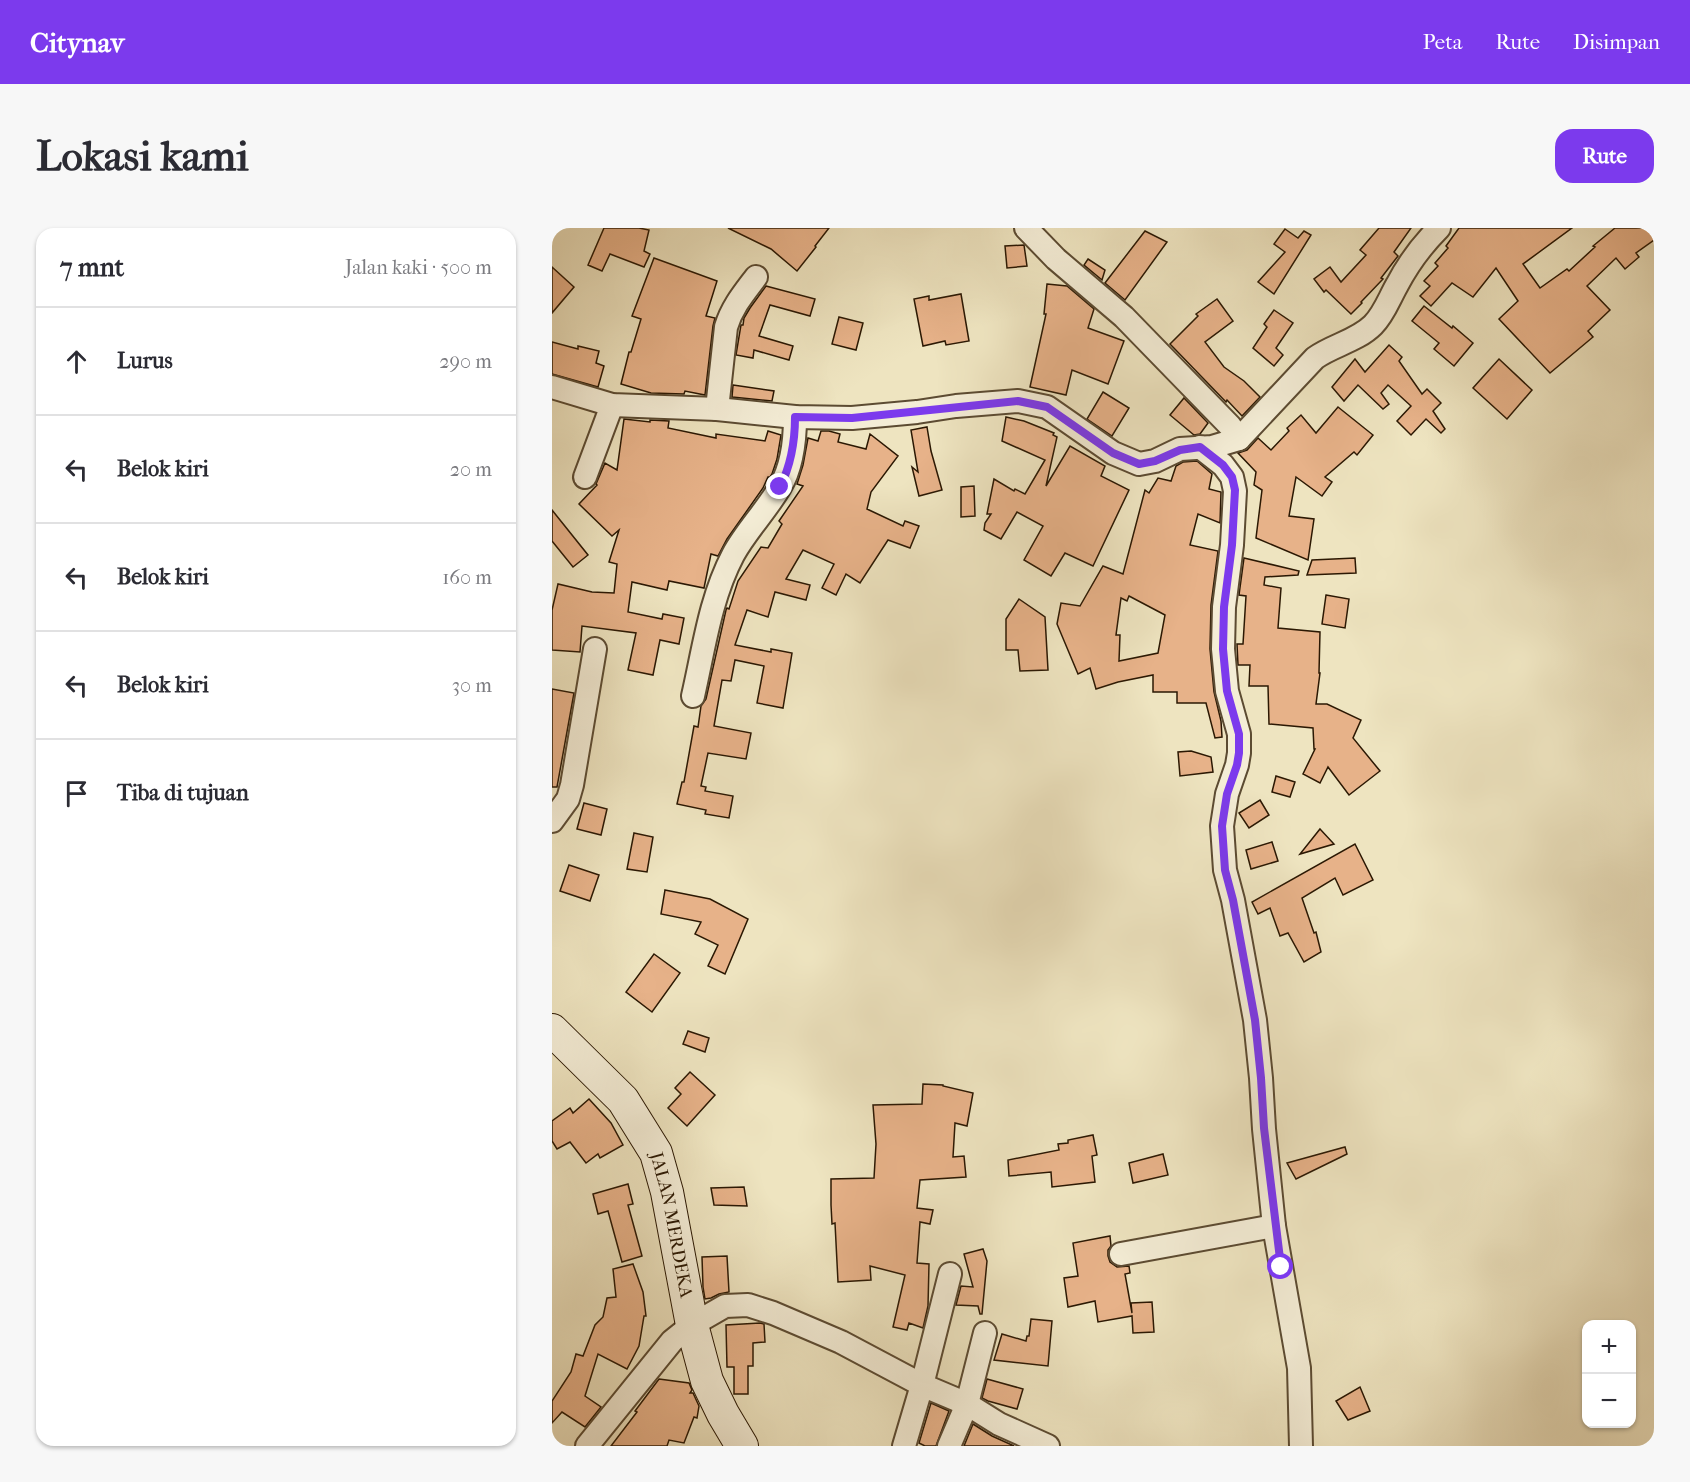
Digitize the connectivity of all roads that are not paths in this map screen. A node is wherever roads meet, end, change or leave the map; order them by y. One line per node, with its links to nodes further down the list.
1 (1026, 228): 8 (street)
2 (1438, 228): 8 (street)
3 (756, 277): 6 (street)
4 (552, 387): 5 (street)
5 (612, 405): 6 (street); 10 (street)
6 (717, 410): 7 (street)
7 (795, 417): 9 (street); 12 (street)
8 (1239, 439): 9 (street)
9 (1200, 447): 15 (street)
10 (585, 477)
11 (595, 649): 13 (street)
12 (693, 696)
13 (552, 820)
14 (552, 1030): 18 (street, JALAN MERDEKA)
15 (1274, 1226): 16 (street); 27 (street)
16 (1121, 1254)
17 (950, 1274): 20 (street)
18 (692, 1325): 20 (street); 22 (street); 23 (street, JALAN MERDEKA)
19 (985, 1333): 21 (street)
20 (922, 1385): 21 (street); 24 (street)
21 (967, 1404): 25 (street); 26 (street)
22 (587, 1446)
23 (742, 1446)
24 (904, 1446)
25 (949, 1446)
26 (1048, 1446)
27 (1301, 1446)

